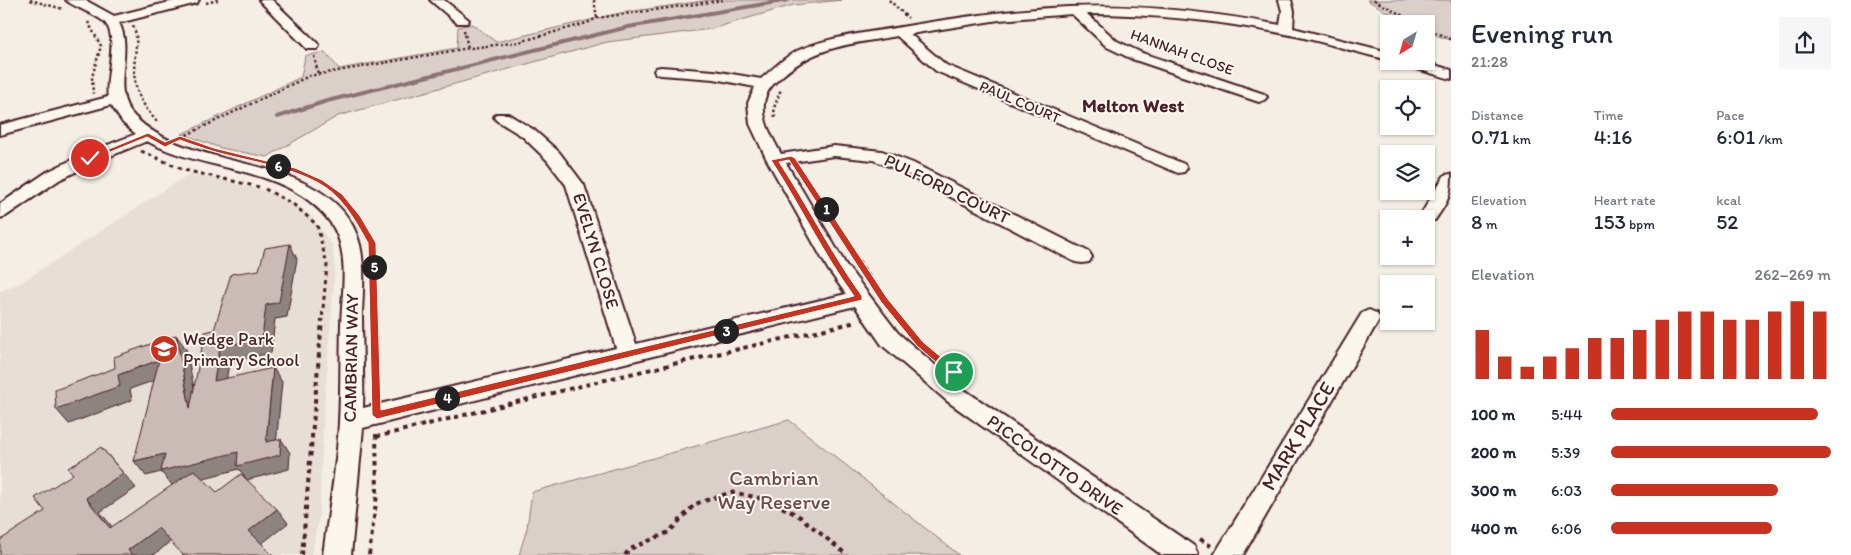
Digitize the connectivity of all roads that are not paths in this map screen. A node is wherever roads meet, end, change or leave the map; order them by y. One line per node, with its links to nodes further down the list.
1 (193, 0): 8 (street)
2 (265, 0): 12 (street)
3 (436, 0): 9 (street)
4 (1285, 0): 11 (street)
5 (75, 3): 8 (street)
6 (1113, 5): 7 (street); 11 (street)
7 (1076, 11): 10 (street); 18 (street, HANNAH CLOSE)
8 (111, 20): 19 (street)
9 (462, 20)
10 (907, 27): 17 (street); 24 (street, PAUL COURT)
11 (1286, 31): 13 (street)
12 (312, 46)
13 (1380, 54)
14 (1435, 70): 16 (street)
15 (662, 71): 17 (street)
16 (1451, 75)
17 (764, 84): 23 (street, PICCOLOTTO DRIVE)
18 (1259, 97)
19 (114, 100): 21 (street); 22 (street, CAMBRIAN WAY)
20 (502, 117): 31 (street, EVELYN CLOSE)
21 (0, 130)
22 (146, 134): 27 (street); 32 (street, CAMBRIAN WAY)
23 (775, 160): 28 (street, PULFORD COURT); 29 (street, PICCOLOTTO DRIVE)
24 (1178, 168)
25 (1451, 179): 26 (street)
26 (1433, 210)
27 (0, 212)
28 (1082, 257)
29 (853, 300): 31 (street); 35 (street, PICCOLOTTO DRIVE)
30 (1369, 318): 33 (street, MARK PLACE)
31 (630, 355): 32 (street)
32 (351, 421): 34 (street, CAMBRIAN WAY)
33 (1222, 552)
34 (337, 555)
35 (1184, 555)

